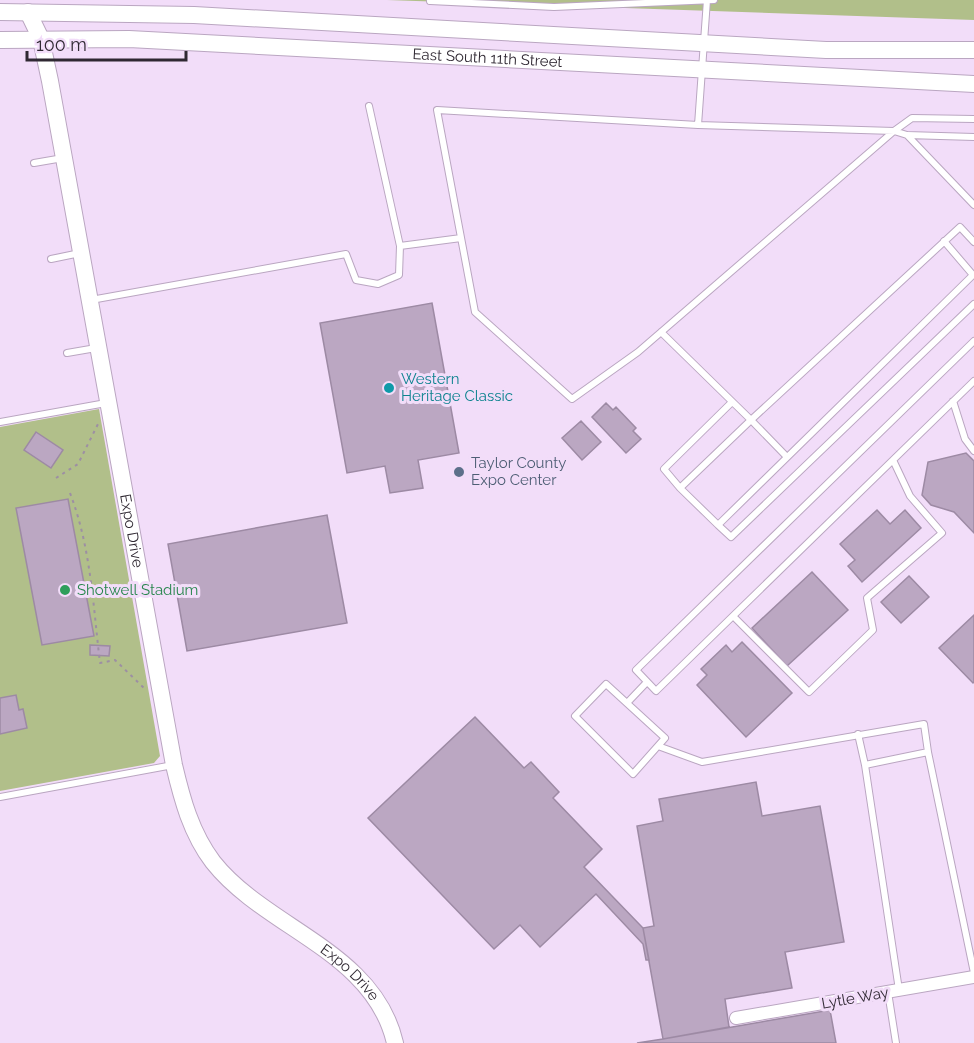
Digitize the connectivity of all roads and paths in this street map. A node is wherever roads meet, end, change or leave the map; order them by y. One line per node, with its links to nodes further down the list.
1 (707, 0): 2 (lane); 3 (lane); 8 (lane)
2 (714, 0)
3 (429, 1)
4 (27, 9): 5 (main road, East South 11th Street); 6 (main road, Expo Drive); 8 (main road, East South 11th Street)
5 (0, 12)
6 (41, 39): 7 (main road, East South 11th Street); 10 (main road, East South 11th Street); 18 (main road, Expo Drive)
7 (0, 40)
8 (704, 43): 9 (main road, East South 11th Street); 10 (lane)
9 (974, 50)
10 (702, 69): 11 (main road, East South 11th Street); 14 (lane)
11 (974, 84)
12 (369, 106): 24 (lane)
13 (974, 119): 15 (lane)
14 (698, 125): 15 (lane); 21 (lane)
15 (894, 131): 16 (lane); 29 (lane)
16 (907, 135): 17 (lane); 20 (lane)
17 (974, 137)
18 (64, 157): 19 (lane); 25 (main road, Expo Drive)
19 (34, 163)
20 (974, 205)
21 (461, 237): 24 (lane); 29 (lane)
22 (944, 241): 23 (lane); 37 (lane); 40 (lane)
23 (974, 242)
24 (400, 246): 27 (lane)
25 (81, 253): 26 (lane); 27 (main road, Expo Drive)
26 (51, 259)
27 (90, 300): 31 (main road, Expo Drive)
28 (974, 304): 45 (lane)
29 (661, 332): 36 (lane)
30 (974, 341): 47 (lane)
31 (99, 347): 32 (lane); 35 (main road, Expo Drive)
32 (67, 353)
33 (974, 381): 34 (lane)
34 (952, 401): 39 (lane); 41 (lane)
35 (109, 402): 38 (lane); 42 (path); 53 (main road, Expo Drive)
36 (732, 402): 37 (lane); 43 (lane)
37 (751, 420): 40 (lane); 43 (lane)
38 (0, 422)
39 (974, 451)
40 (787, 457): 45 (lane)
41 (893, 460): 46 (lane); 46 (lane)
42 (56, 478)
43 (680, 488): 45 (lane)
44 (70, 493): 48 (path)
45 (718, 525)
46 (733, 616): 47 (lane)
47 (647, 682): 49 (lane)
48 (147, 691)
49 (627, 703): 51 (lane); 51 (lane)
50 (858, 734): 51 (lane); 52 (lane); 54 (lane)
51 (658, 746)
52 (928, 752): 54 (lane); 56 (lane)
53 (174, 765): 55 (lane); 59 (main road, Expo Drive)
54 (865, 765): 57 (lane)
55 (0, 797)
56 (974, 975): 57 (street, Lytle Way)
57 (893, 991): 58 (street, Lytle Way); 60 (lane)
58 (736, 1018)
59 (395, 1043)
60 (896, 1043)

